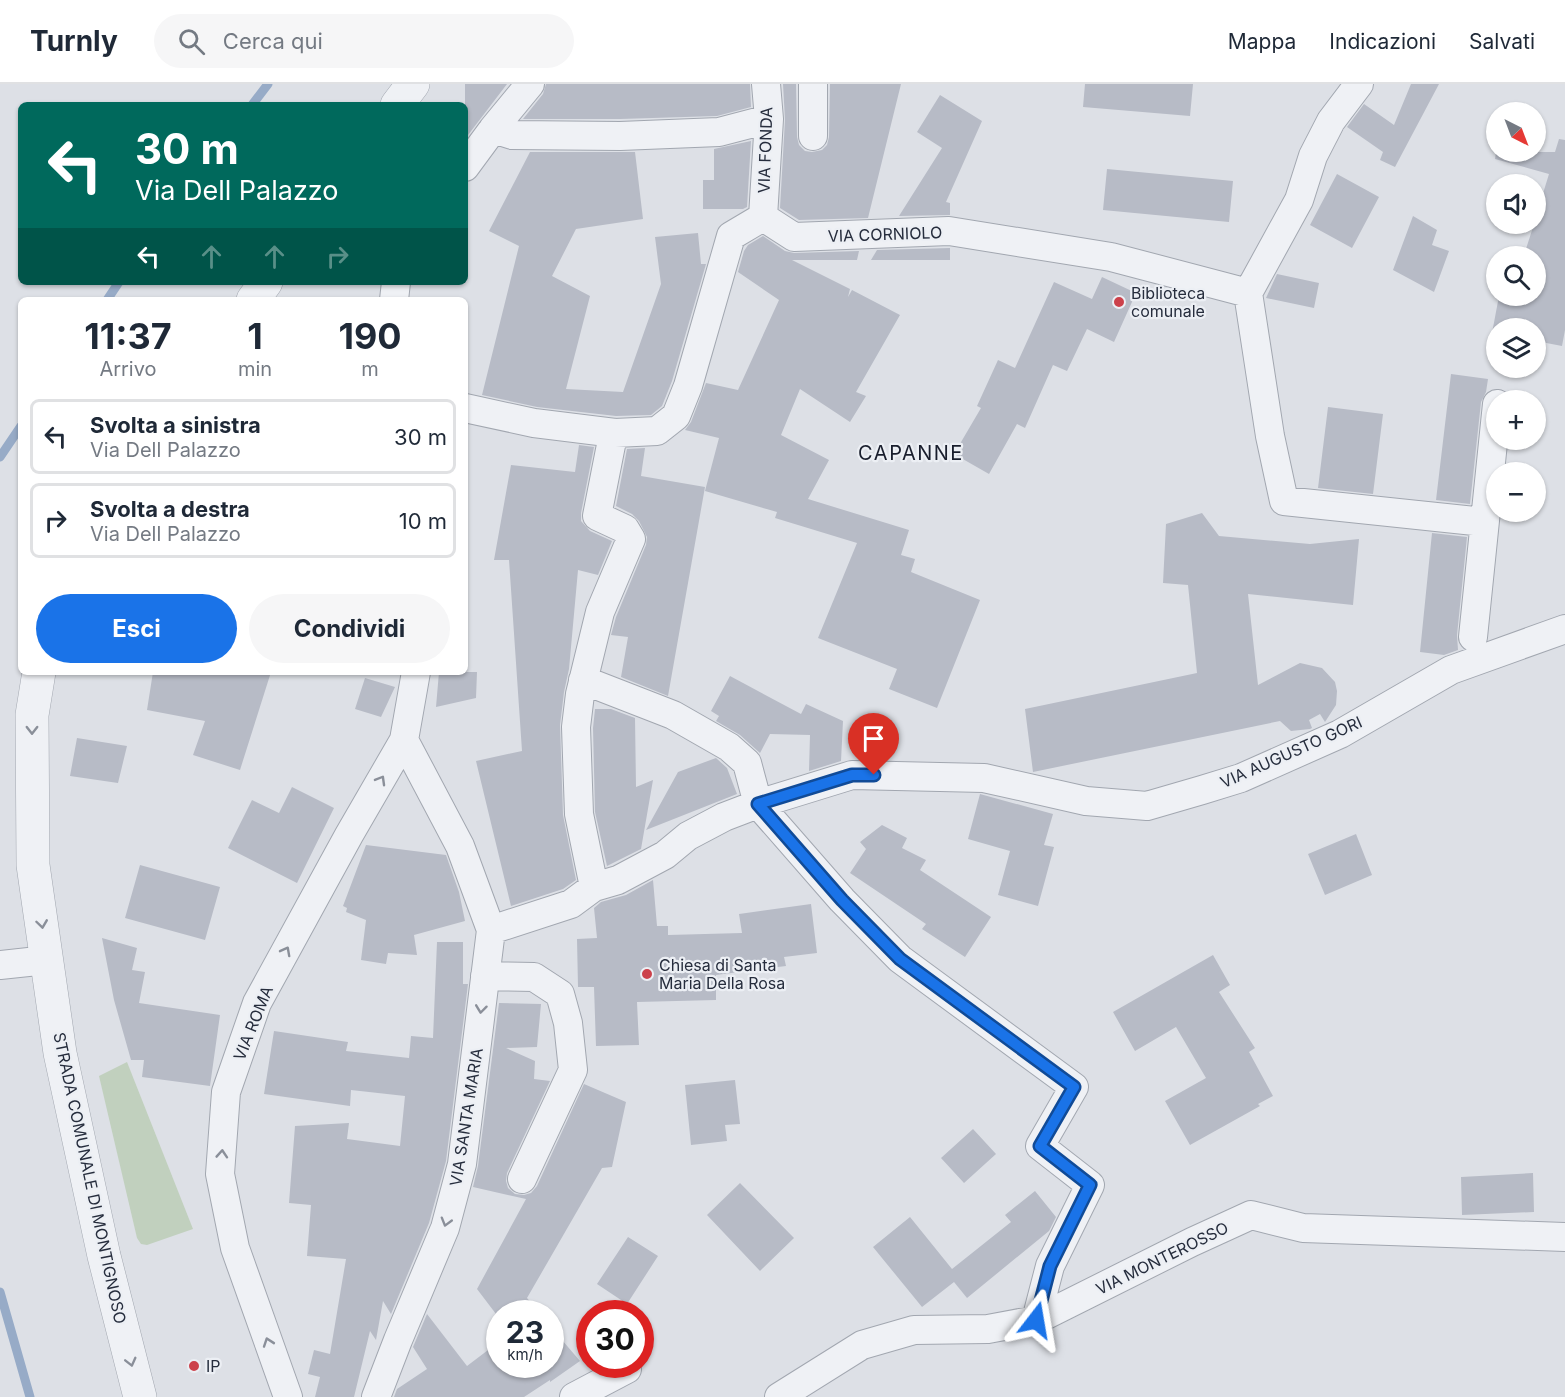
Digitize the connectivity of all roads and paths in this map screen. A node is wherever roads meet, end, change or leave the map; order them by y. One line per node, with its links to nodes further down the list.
1 (413, 84): 6 (street)
2 (530, 84): 8 (street)
3 (766, 84): 7 (street, VIA FONDA)
4 (813, 84): 9 (street)
5 (1359, 84): 12 (street)
6 (399, 102)
7 (769, 119): 8 (street); 11 (street, VIA FONDA)
8 (492, 129): 10 (street)
9 (813, 136)
10 (468, 163)
11 (763, 217): 12 (street, VIA CORNIOLO); 14 (street)
12 (1248, 293): 16 (street)
13 (468, 409): 14 (street)
14 (615, 433): 21 (street)
15 (1492, 450): 16 (street)
16 (1484, 522): 18 (street)
17 (1565, 629): 23 (street, VIA AUGUSTO GORI)
18 (1473, 637)
19 (39, 675): 26 (street, STRADA COMUNALE DI MONTIGNOSO, one-way to 26)
20 (415, 675): 22 (street, VIA ROMA)
21 (583, 680): 23 (street); 24 (street)
22 (404, 741): 25 (street); 34 (street, VIA ROMA, one-way to 22)
23 (758, 804): 24 (street, VIA AUGUSTO GORI); 31 (street)
24 (594, 887): 25 (street, VIA AUGUSTO GORI)
25 (491, 930): 28 (street, VIA SANTA MARIA)
26 (47, 960): 27 (street); 33 (street, STRADA COMUNALE DI MONTIGNOSO, one-way to 33)
27 (0, 965)
28 (486, 976): 29 (street); 35 (street, VIA SANTA MARIA, one-way to 35)
29 (522, 1179)
30 (1565, 1237): 31 (street, VIA MONTEROSSO)
31 (1036, 1320): 37 (street, VIA MONTEROSSO)
32 (610, 1378): 36 (street)
33 (140, 1397)
34 (288, 1397)
35 (376, 1397)
36 (574, 1397)
37 (779, 1397)

